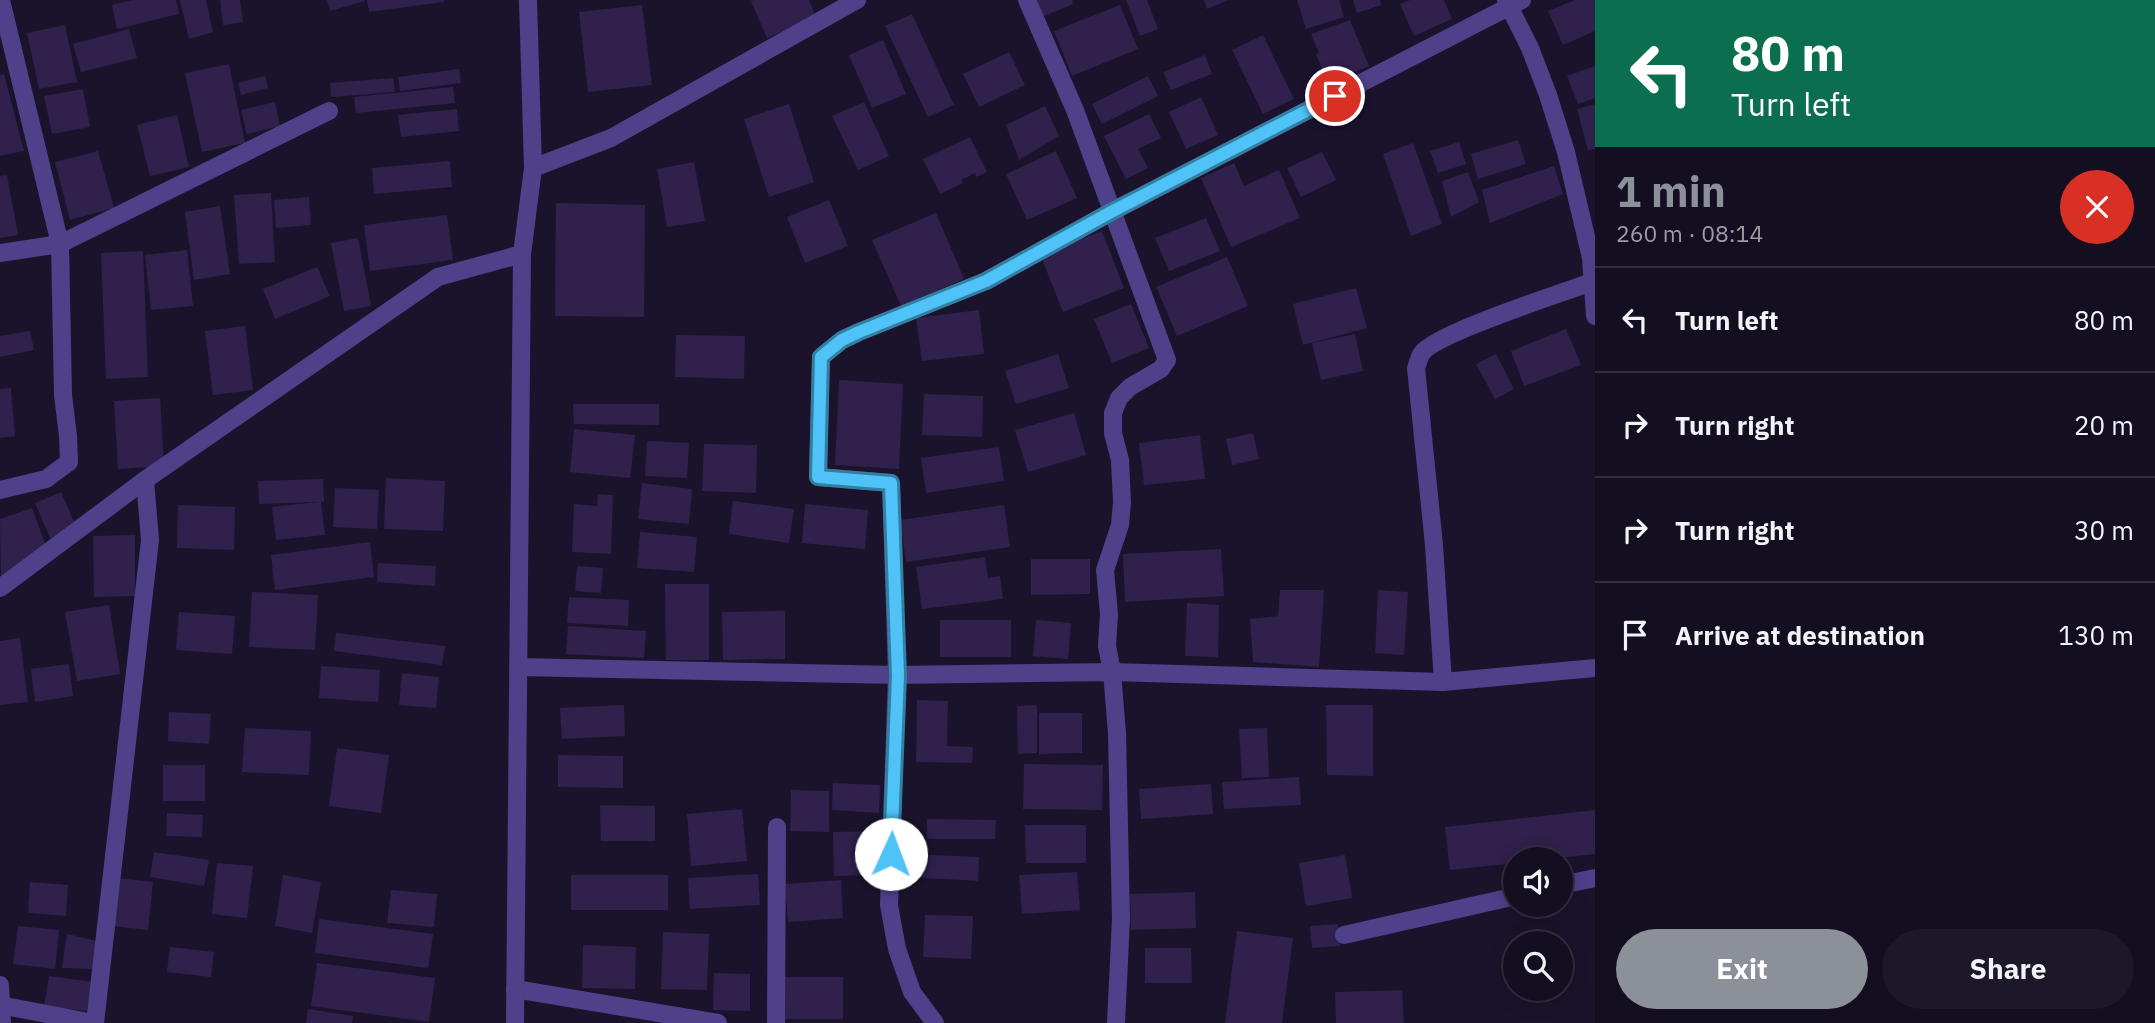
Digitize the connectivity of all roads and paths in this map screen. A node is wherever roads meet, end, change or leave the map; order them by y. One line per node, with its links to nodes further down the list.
1 (1, 0): 9 (street)
2 (527, 0): 7 (street)
3 (856, 0): 7 (street)
4 (1027, 0): 8 (street)
5 (1512, 2): 8 (street); 12 (street)
6 (329, 111): 9 (street)
7 (533, 168): 11 (street)
8 (1111, 212): 20 (street); 21 (street)
9 (60, 244): 10 (street); 16 (street)
10 (0, 253)
11 (523, 254): 15 (street); 18 (street)
12 (1593, 258): 13 (street)
13 (1592, 282): 14 (street); 22 (street)
14 (1595, 316)
15 (145, 480): 17 (street); 31 (street)
16 (0, 490)
17 (0, 588)
18 (519, 667): 21 (street); 29 (street)
19 (1595, 668): 22 (street)
20 (1112, 672): 21 (street); 22 (street); 36 (street)
21 (898, 675): 35 (street)
22 (1443, 682)
23 (778, 827): 34 (street)
24 (1595, 878): 25 (street)
25 (1573, 883)
26 (1503, 899): 27 (street)
27 (1344, 935)
28 (0, 985): 30 (street)
29 (515, 989): 32 (street); 33 (street)
30 (1, 1011): 31 (street)
31 (95, 1023)
32 (515, 1023)
33 (718, 1023)
34 (776, 1023)
35 (934, 1023)
36 (1116, 1023)

